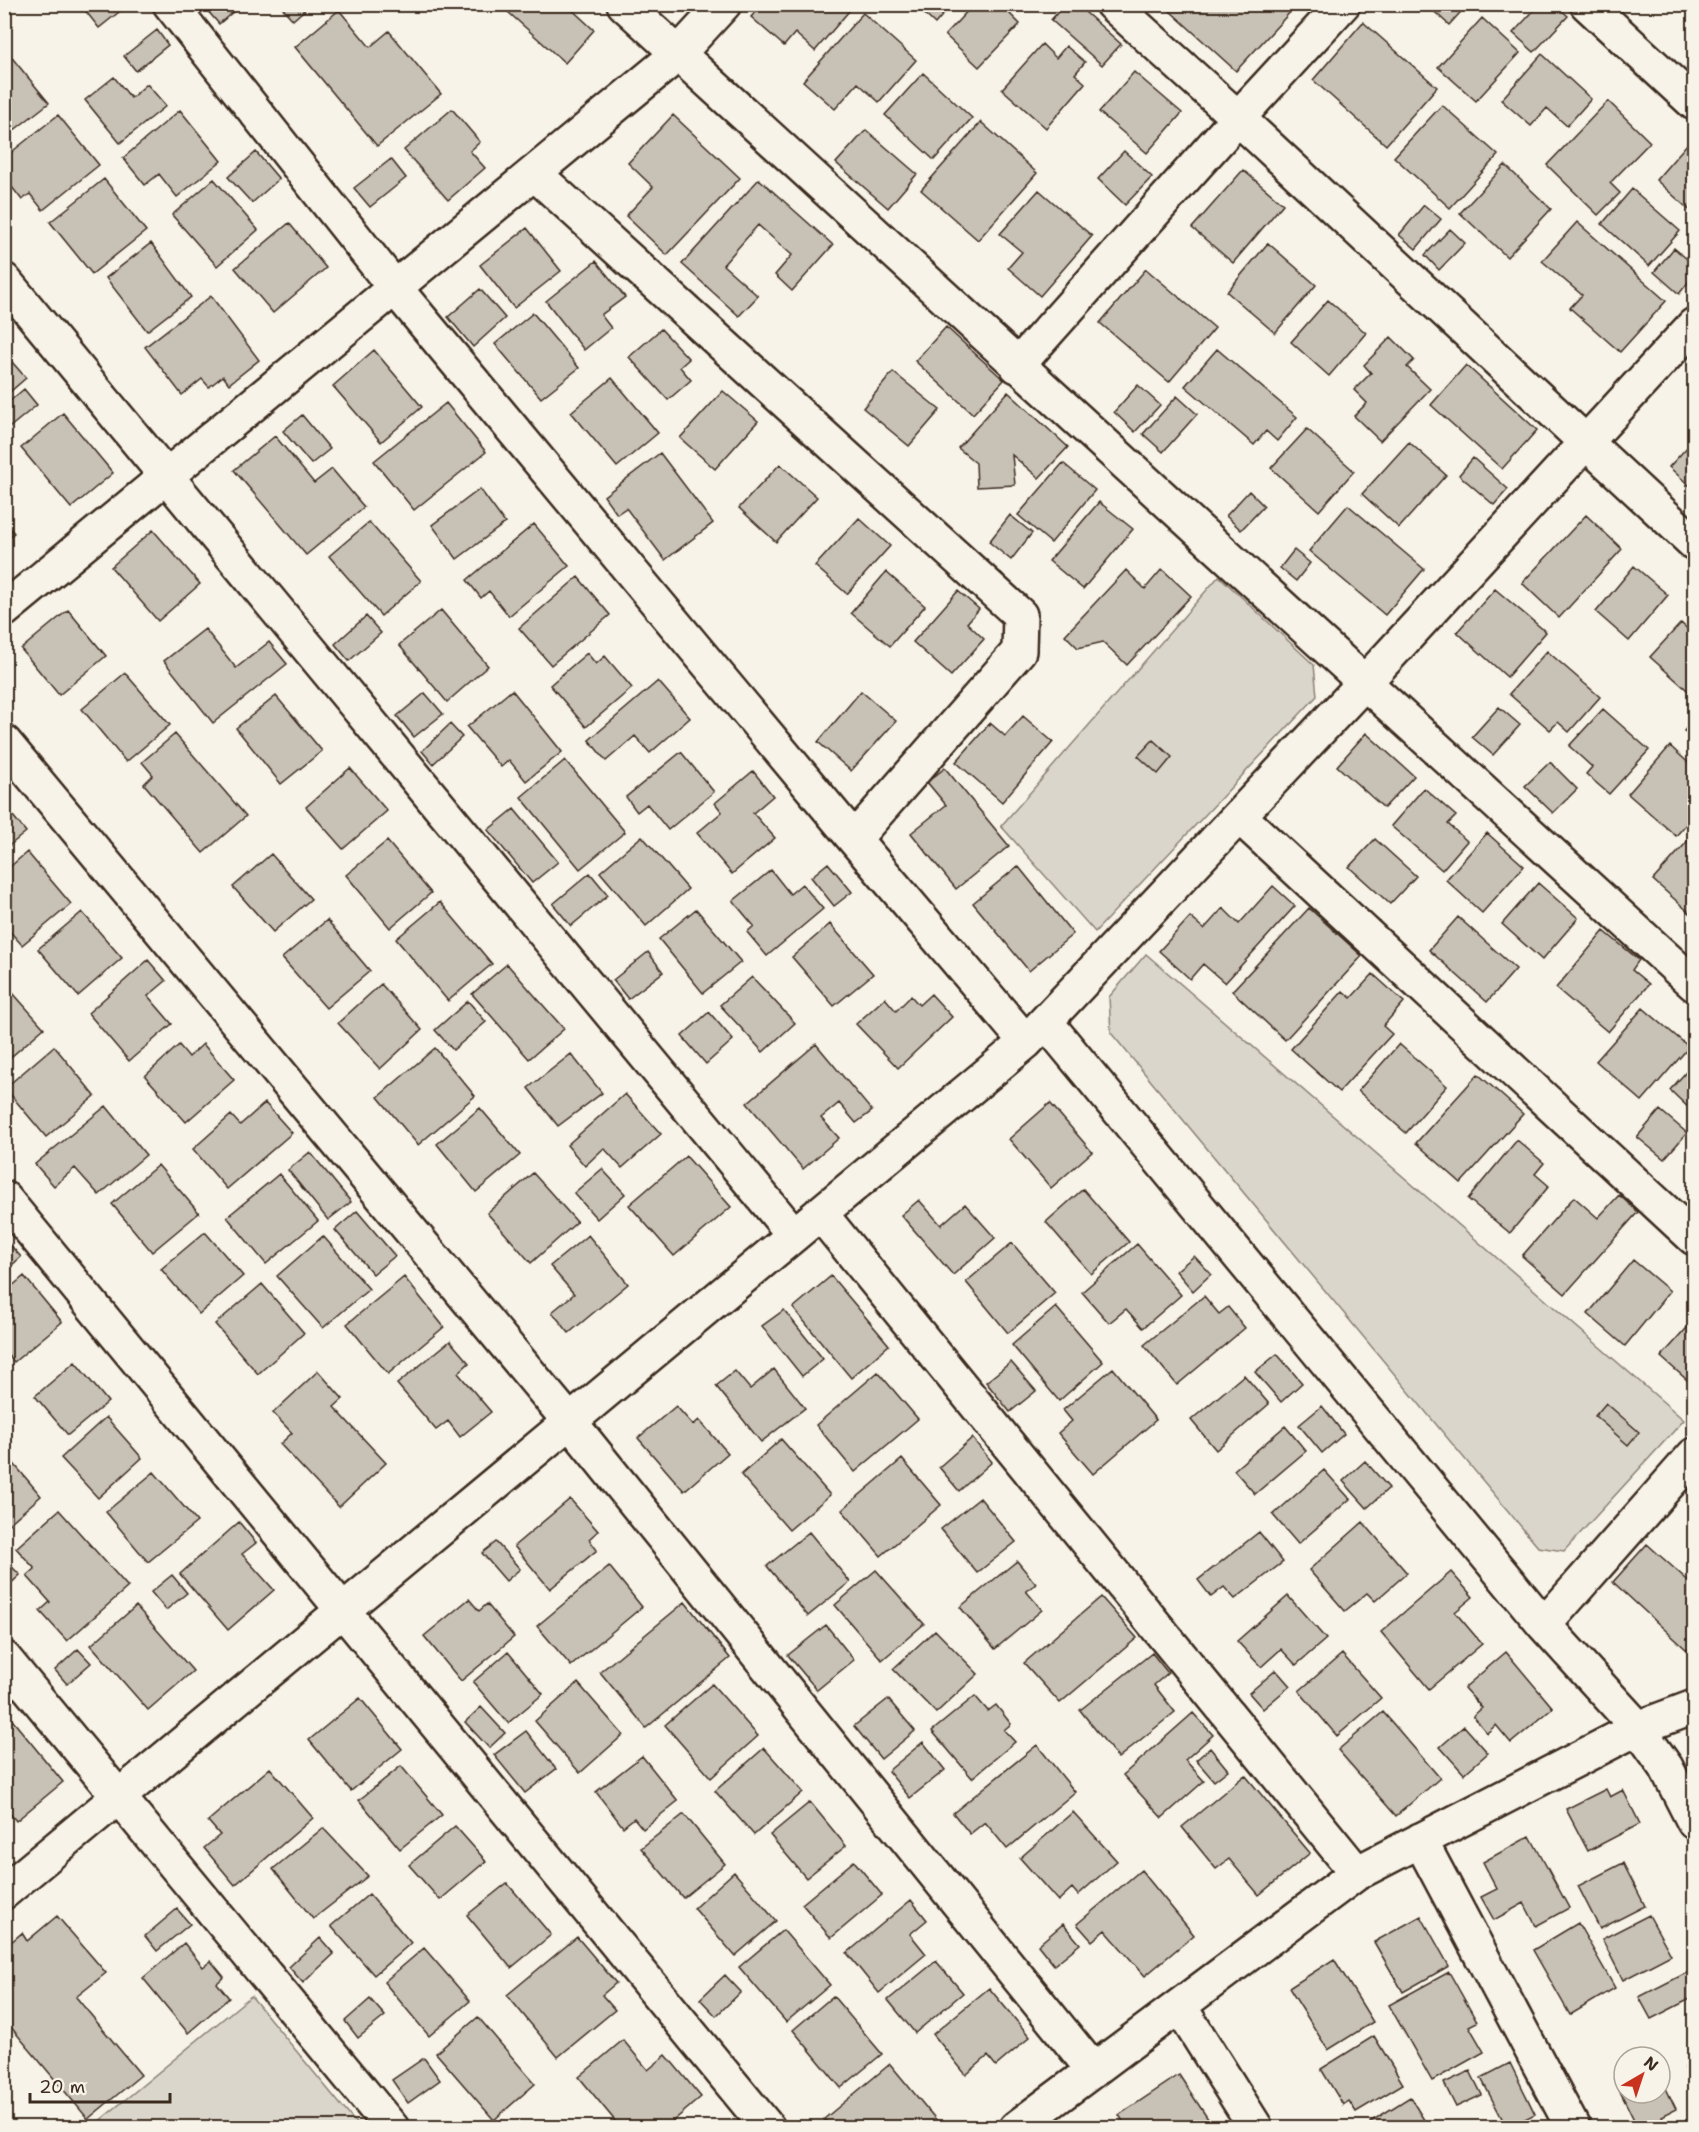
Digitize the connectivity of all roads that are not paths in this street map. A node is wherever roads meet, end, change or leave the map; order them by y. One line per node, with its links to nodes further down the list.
1 (170, 4): 12 (street)
2 (624, 4): 7 (street)
3 (724, 4): 7 (street)
4 (1112, 4): 9 (street)
5 (1343, 4): 9 (street)
6 (1587, 4): 8 (street)
7 (678, 54): 10 (street); 14 (street)
8 (1695, 103)
9 (1238, 118): 14 (street); 15 (street)
10 (534, 173): 12 (street); 22 (street)
11 (4, 280): 16 (street)
12 (395, 288): 16 (street); 22 (street)
13 (1695, 325): 15 (street)
14 (1017, 366): 19 (street)
15 (1586, 444): 17 (street); 19 (street)
16 (166, 477): 18 (street); 27 (street)
17 (1695, 543)
18 (4, 610)
19 (1365, 682): 21 (street); 23 (street)
20 (4, 742): 29 (street)
21 (1239, 816): 24 (street); 28 (street)
22 (854, 839): 24 (street)
23 (1695, 984)
24 (1036, 1032): 26 (street); 32 (street)
25 (4, 1198): 31 (street)
26 (820, 1214): 27 (street); 39 (street)
27 (794, 1235): 29 (street)
28 (1695, 1238)
29 (570, 1422): 31 (street); 42 (street)
30 (1695, 1455): 32 (street)
31 (344, 1609): 36 (street); 44 (street)
32 (1544, 1625): 35 (street)
33 (4, 1658): 36 (street)
34 (1695, 1707): 35 (street)
35 (1638, 1728): 37 (street); 38 (street)
36 (120, 1796): 40 (street); 43 (street)
37 (1695, 1822)
38 (1420, 1840): 39 (street); 47 (street)
39 (1357, 1873): 41 (street)
40 (4, 1892)
41 (1180, 2007): 42 (street); 46 (street)
42 (1093, 2070): 45 (street)
43 (392, 2127)
44 (768, 2127)
45 (1016, 2127)
46 (1256, 2127)
47 (1573, 2127)

